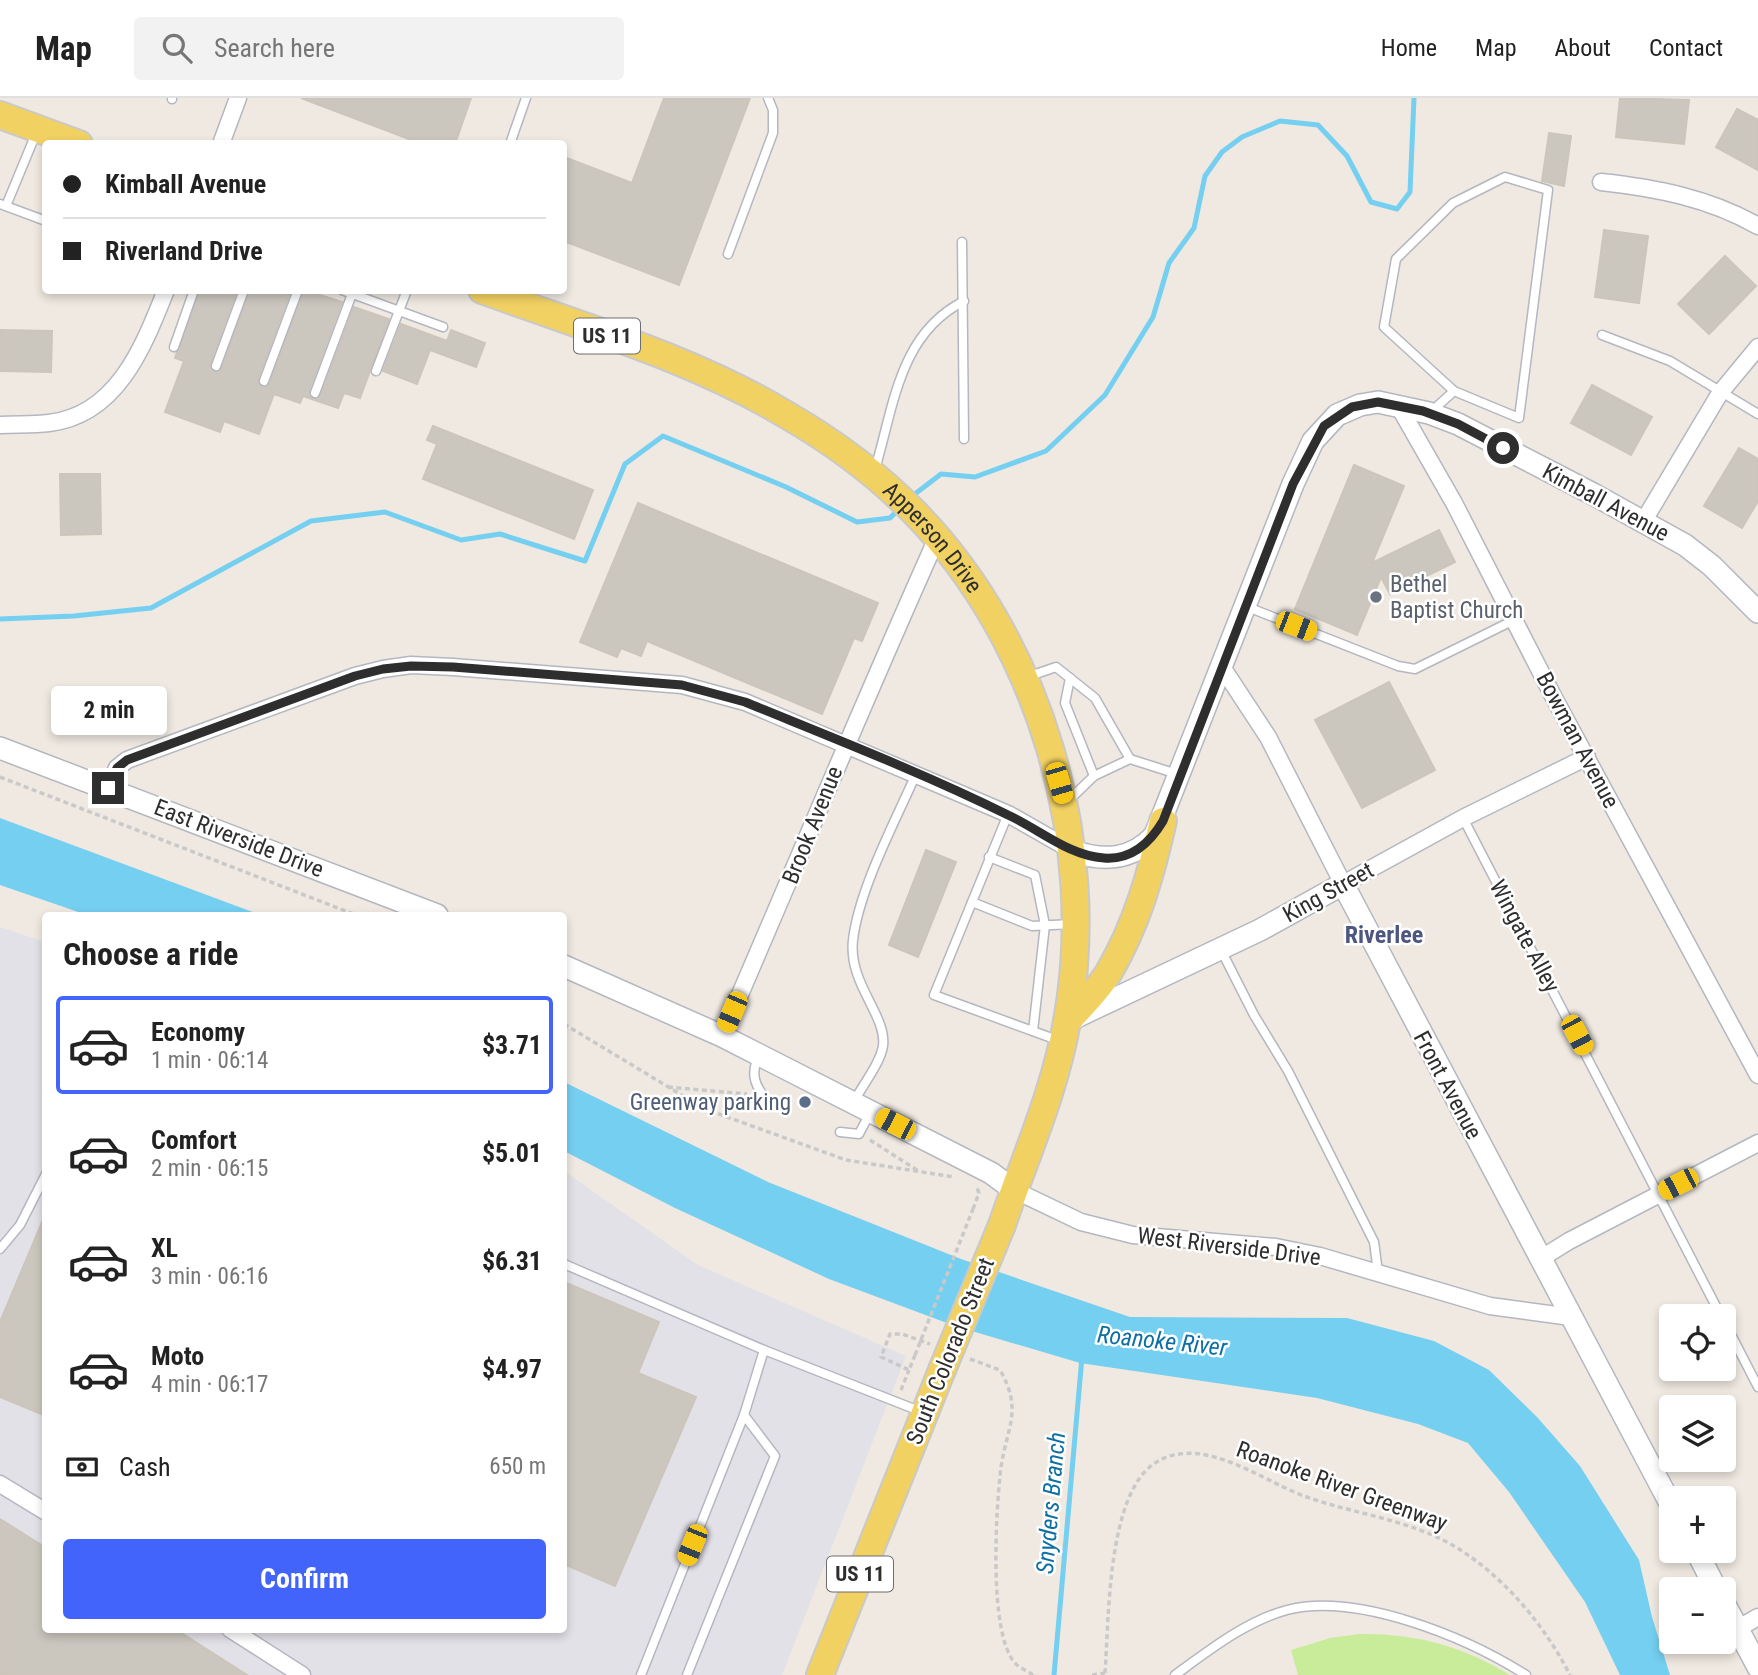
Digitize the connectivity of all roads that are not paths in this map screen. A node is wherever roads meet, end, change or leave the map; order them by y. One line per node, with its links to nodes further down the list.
1 (238, 98): 7 (street)
2 (526, 98): 8 (lane)
3 (769, 98): 14 (lane)
4 (0, 114): 5 (main road)
5 (38, 128): 6 (main road); 10 (lane)
6 (69, 140)
7 (222, 140)
8 (511, 140)
9 (1601, 182): 12 (street)
10 (3, 205): 11 (lane)
11 (42, 220)
12 (1758, 226)
13 (962, 242): 22 (lane)
14 (728, 254)
15 (164, 294): 37 (street)
16 (193, 294): 26 (lane)
17 (243, 294): 28 (lane)
18 (297, 294): 30 (lane)
19 (352, 294): 23 (lane); 32 (lane)
20 (405, 294): 23 (lane)
21 (492, 294): 39 (main road, Apperson Drive / US 11)
22 (964, 301): 38 (lane); 39 (lane)
23 (399, 311): 24 (lane); 29 (lane)
24 (443, 327)
25 (1602, 335): 33 (lane)
26 (174, 347)
27 (1758, 347): 33 (street)
28 (216, 366)
29 (376, 371)
30 (264, 381)
31 (1454, 391): 31 (lane); 35 (lane)
32 (315, 393)
33 (1720, 393): 36 (lane); 40 (street)
34 (1398, 405): 35 (street, Kimball Avenue); 42 (street); 44 (street, Bowman Avenue)
35 (1429, 413): 40 (street, Kimball Avenue)
36 (1758, 414)
37 (0, 425)
38 (964, 439)
39 (874, 475): 41 (main road, Apperson Drive / US 11)
40 (1643, 522): 43 (street, Kimball Avenue)
41 (937, 538): 47 (main road, Apperson Drive / US 11); 48 (street, Brook Avenue)
42 (1245, 606): 44 (lane); 45 (street)
43 (1758, 612)
44 (1514, 620): 50 (street, Bowman Avenue)
45 (1222, 667): 53 (street); 62 (street, Front Avenue)
46 (1070, 678): 47 (lane); 51 (lane); 54 (lane)
47 (1023, 679): 56 (main road, Apperson Drive / US 11)
48 (845, 743): 52 (street); 55 (street); 71 (street, Brook Avenue)
49 (0, 748): 55 (street, East Riverside Drive)
50 (1587, 757): 58 (street, King Street); 73 (street, Bowman Avenue)
51 (1130, 759): 53 (lane); 54 (lane)
52 (916, 774): 57 (street); 75 (lane)
53 (1180, 775): 59 (street)
54 (1094, 776): 56 (lane)
55 (108, 788): 64 (street, East Riverside Drive)
56 (1065, 804): 60 (main road, Apperson Drive / US 11)
57 (1008, 814): 60 (street); 61 (lane)
58 (1463, 818): 62 (street, King Street); 80 (lane, Wingate Alley)
59 (1163, 821): 60 (street); 70 (main road)
60 (1073, 851): 65 (main road, Apperson Drive / US 11)
61 (989, 857): 63 (lane); 66 (lane)
62 (1343, 884): 67 (street, King Street); 82 (street, Front Avenue)
63 (972, 902): 66 (lane); 69 (lane)
64 (430, 912)
65 (1077, 924): 66 (lane); 70 (main road, Apperson Drive / US 11)
66 (1045, 925): 69 (lane)
67 (1220, 949): 70 (street, King Street); 84 (lane)
68 (567, 967): 71 (street)
69 (1032, 1031): 70 (lane)
70 (1065, 1032): 79 (main road, South Colorado Street / US 11)
71 (722, 1036): 72 (street)
72 (759, 1054): 74 (lane); 75 (street)
73 (1758, 1075)
74 (763, 1095)
75 (862, 1107): 76 (lane); 79 (street)
76 (840, 1132)
77 (1758, 1143): 80 (street)
78 (42, 1182): 81 (lane)
79 (1014, 1190): 84 (street, West Riverside Drive); 90 (main road, South Colorado Street / US 11, bridge)
80 (1658, 1194): 82 (street); 85 (lane, Wingate Alley)
81 (0, 1249)
82 (1540, 1259): 86 (street, Front Avenue)
83 (567, 1265): 88 (lane)
84 (1378, 1272): 86 (street, West Riverside Drive)
85 (1715, 1304)
86 (1571, 1317): 93 (street, Front Avenue)
87 (1736, 1344): 89 (lane)
88 (764, 1350): 90 (lane); 91 (lane)
89 (1758, 1387)
90 (925, 1413): 102 (main road, South Colorado Street / US 11)
91 (744, 1415): 100 (lane); 101 (lane)
92 (0, 1484): 94 (street)
93 (1661, 1486)
94 (42, 1510)
95 (1758, 1617): 96 (street)
96 (1737, 1629): 98 (street)
97 (236, 1633): 99 (street)
98 (1758, 1667)
99 (302, 1675)
100 (641, 1675)
101 (687, 1675)
102 (820, 1675)
103 (1175, 1675): 104 (lane)
104 (1526, 1675)

